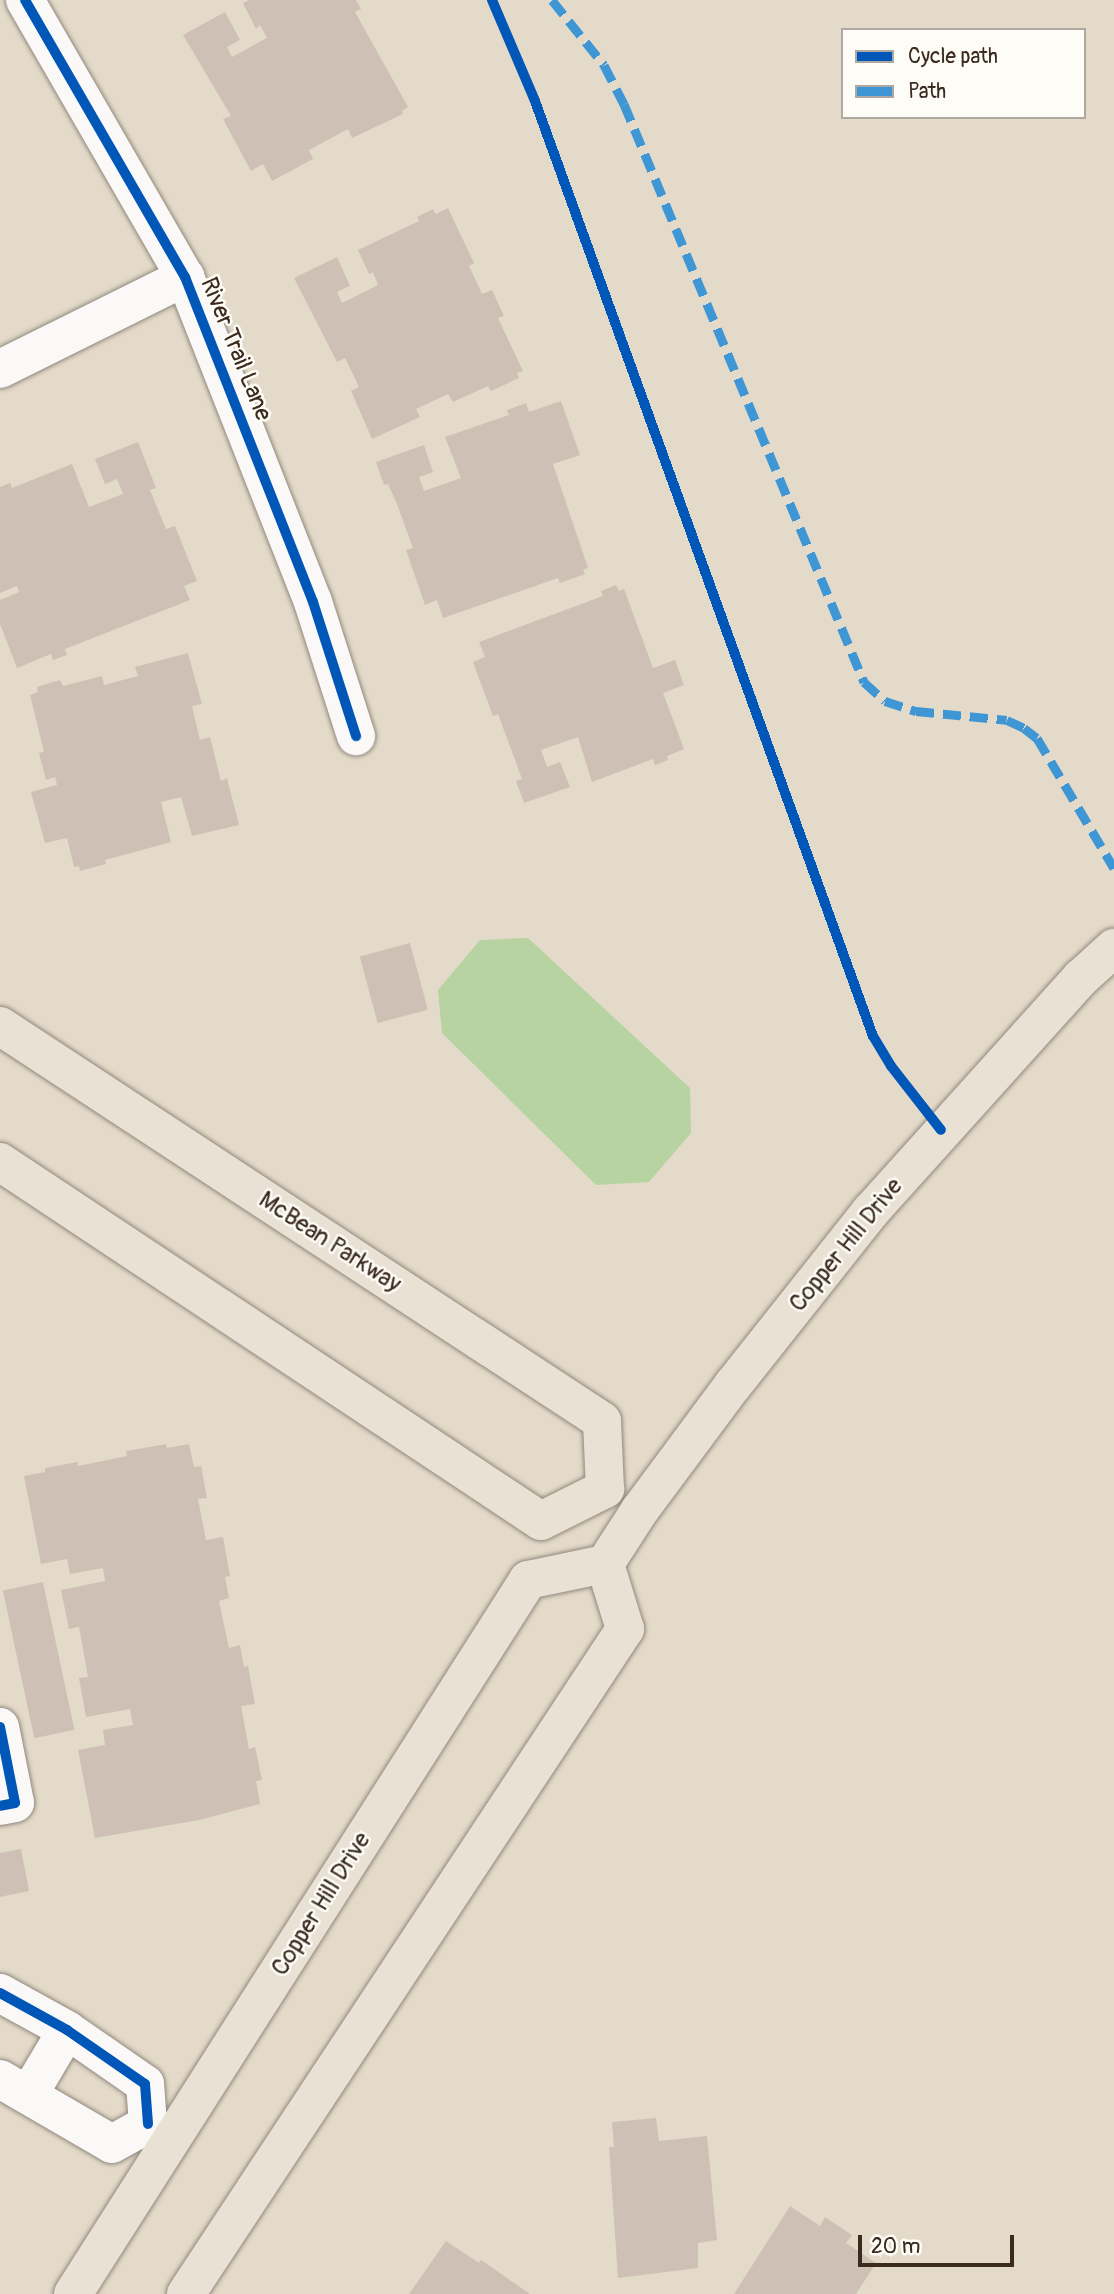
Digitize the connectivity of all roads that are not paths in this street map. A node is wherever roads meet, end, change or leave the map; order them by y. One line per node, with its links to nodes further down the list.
1 (25, 0): 2 (street, River Trail Lane)
2 (185, 277): 3 (street); 4 (street, River Trail Lane)
3 (0, 369)
4 (356, 736)
5 (1114, 948): 9 (main road, Copper Hill Drive)
6 (0, 1026): 8 (main road, McBean Parkway)
7 (0, 1162): 8 (main road)
8 (605, 1489): 9 (main road)
9 (640, 1510): 10 (main road, Copper Hill Drive)
10 (605, 1564): 16 (main road, Copper Hill Drive); 18 (main road)
11 (0, 1727): 12 (street)
12 (0, 1806)
13 (0, 1993): 14 (street)
14 (67, 2031): 15 (street); 16 (street)
15 (15, 2087): 16 (street)
16 (160, 2132): 17 (main road, Copper Hill Drive)
17 (73, 2294)
18 (186, 2294)

